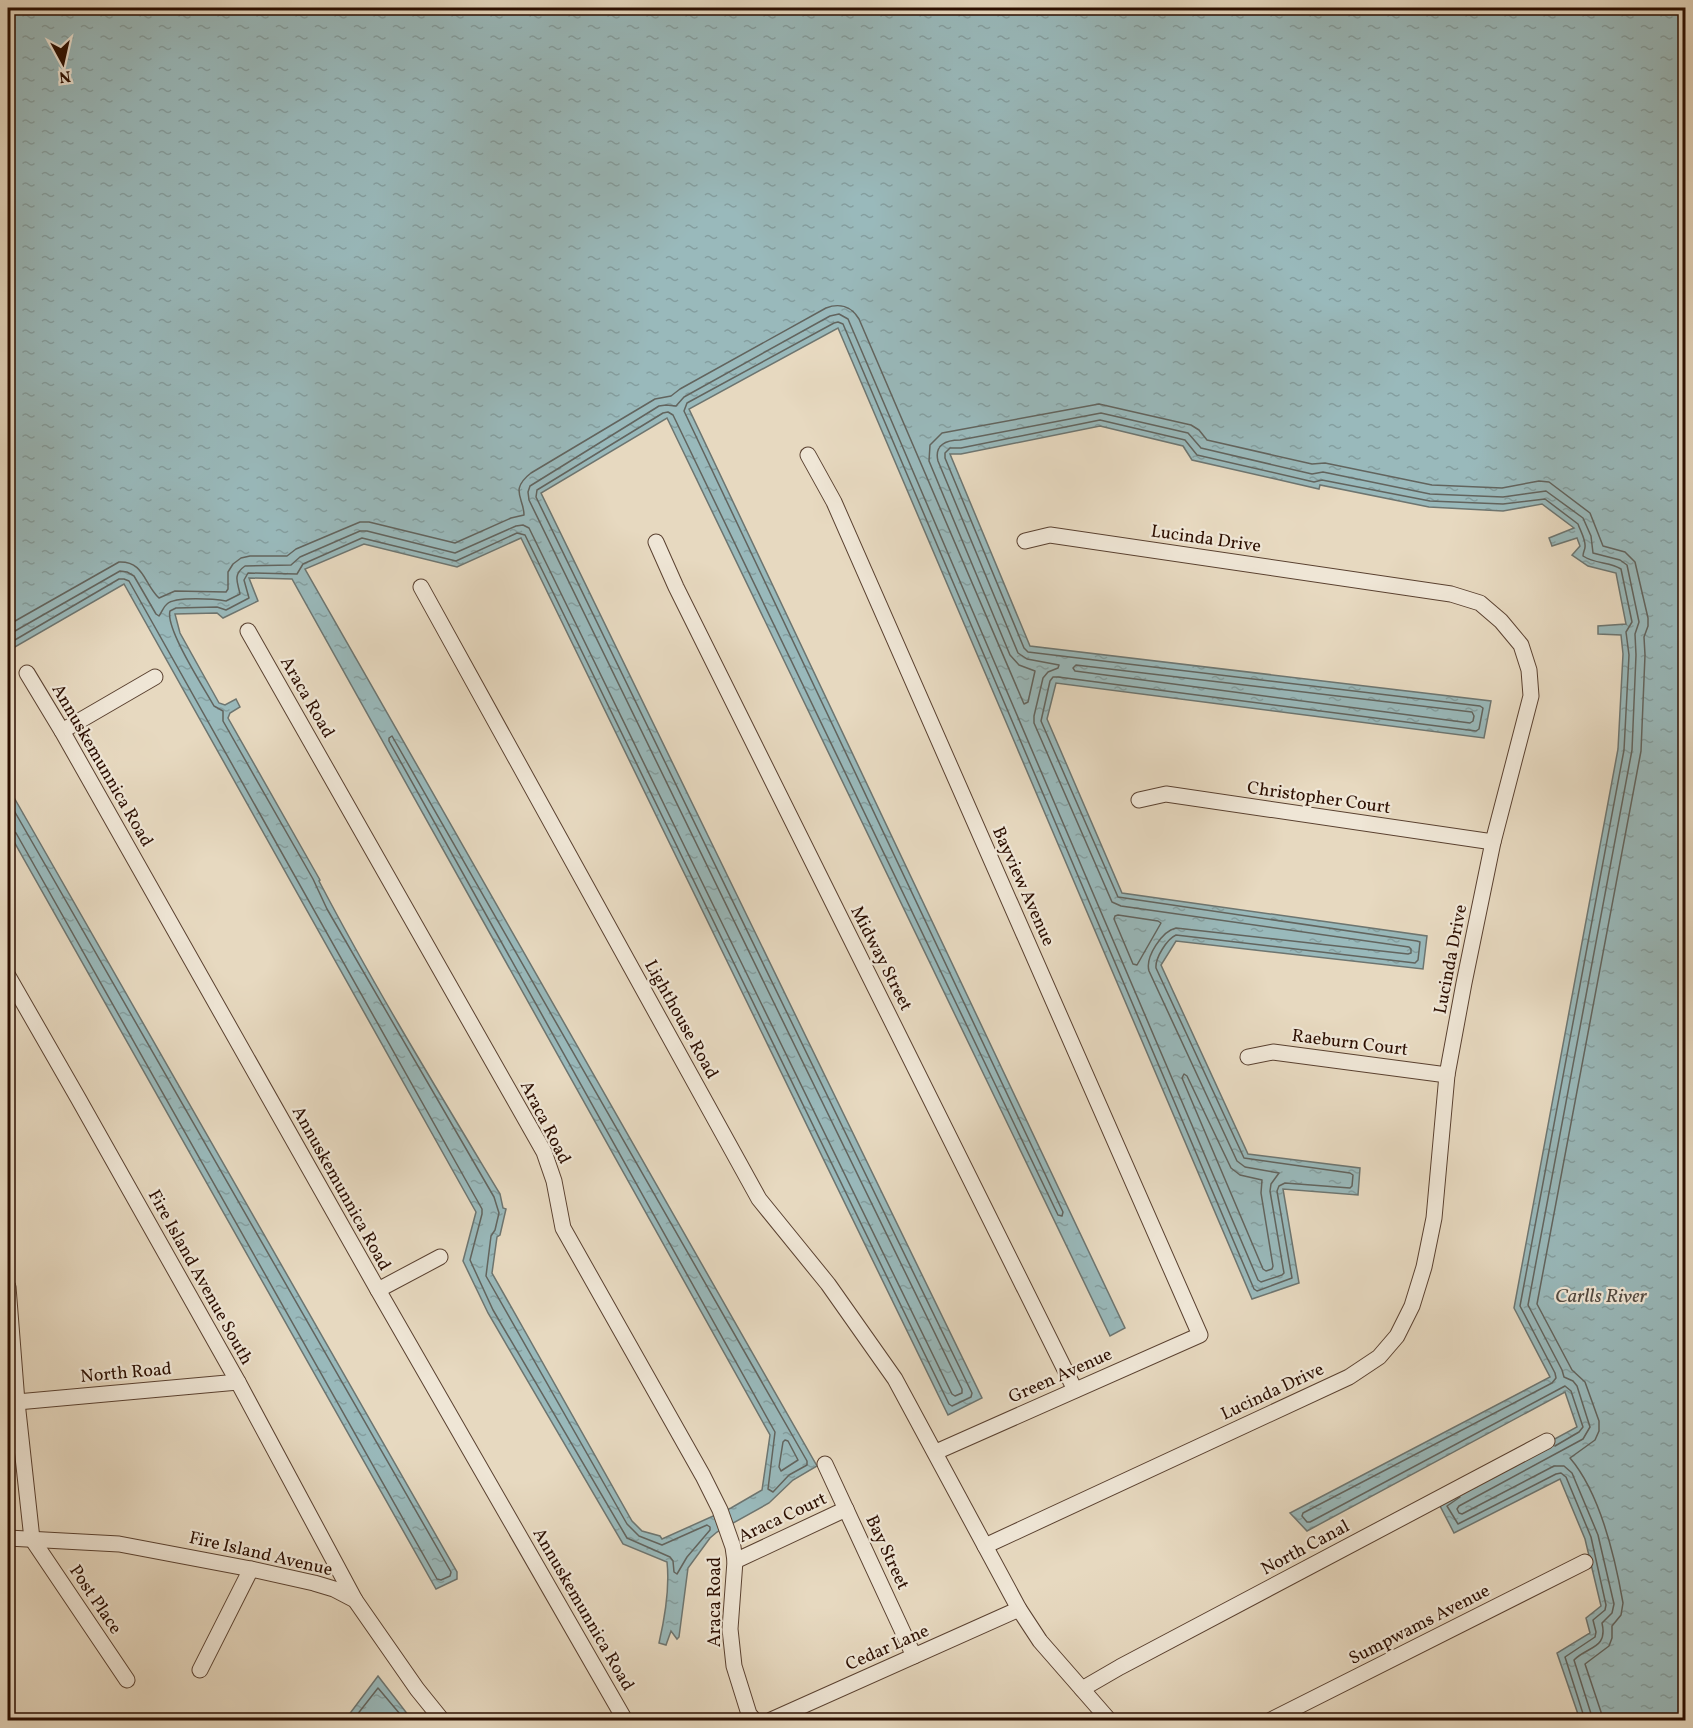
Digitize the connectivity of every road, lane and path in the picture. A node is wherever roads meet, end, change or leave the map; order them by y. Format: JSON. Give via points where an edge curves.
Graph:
{"nodes":[{"id":1,"x":808,"y":454,"type":"dead end"},
{"id":2,"x":1025,"y":541,"type":"dead end"},
{"id":3,"x":656,"y":542,"type":"dead end"},
{"id":4,"x":421,"y":586,"type":"dead end"},
{"id":5,"x":248,"y":631,"type":"dead end"},
{"id":6,"x":27,"y":673,"type":"dead end"},
{"id":7,"x":155,"y":677,"type":"dead end"},
{"id":8,"x":62,"y":730,"type":"junction"},
{"id":9,"x":1139,"y":800,"type":"dead end"},
{"id":10,"x":1493,"y":842,"type":"junction"},
{"id":11,"x":8,"y":976,"type":"edge"},
{"id":12,"x":1248,"y":1058,"type":"dead end"},
{"id":13,"x":1447,"y":1075,"type":"junction"},
{"id":14,"x":440,"y":1257,"type":"dead end"},
{"id":15,"x":8,"y":1287,"type":"edge"},
{"id":16,"x":378,"y":1290,"type":"junction"},
{"id":17,"x":1200,"y":1335,"type":"joint"},
{"id":18,"x":238,"y":1382,"type":"junction"},
{"id":19,"x":1075,"y":1390,"type":"junction"},
{"id":20,"x":17,"y":1402,"type":"junction"},
{"id":21,"x":1547,"y":1441,"type":"dead end"},
{"id":22,"x":936,"y":1452,"type":"junction"},
{"id":23,"x":825,"y":1464,"type":"dead end"},
{"id":24,"x":846,"y":1509,"type":"junction"},
{"id":25,"x":8,"y":1538,"type":"edge"},
{"id":26,"x":32,"y":1539,"type":"junction"},
{"id":27,"x":985,"y":1546,"type":"junction"},
{"id":28,"x":735,"y":1561,"type":"junction"},
{"id":29,"x":1585,"y":1562,"type":"dead end"},
{"id":30,"x":251,"y":1569,"type":"junction"},
{"id":31,"x":355,"y":1600,"type":"junction"},
{"id":32,"x":1019,"y":1609,"type":"junction"},
{"id":33,"x":914,"y":1656,"type":"junction"},
{"id":34,"x":200,"y":1670,"type":"dead end"},
{"id":35,"x":127,"y":1680,"type":"dead end"},
{"id":36,"x":1082,"y":1689,"type":"junction"},
{"id":37,"x":442,"y":1720,"type":"edge"},
{"id":38,"x":625,"y":1720,"type":"edge"},
{"id":39,"x":754,"y":1720,"type":"edge"},
{"id":40,"x":771,"y":1720,"type":"edge"},
{"id":41,"x":1109,"y":1720,"type":"edge"},
{"id":42,"x":1271,"y":1720,"type":"edge"}],
"edges":[{"from":1,"to":17,"type":"street","name":"Bayview Avenue","via":[[843,524]]},
{"from":2,"to":10,"type":"street","name":"Lucinda Drive","via":[[1050,535],[1451,594],[1480,603],[1502,621],[1521,645],[1529,670],[1531,696]]},
{"from":3,"to":19,"type":"street","name":"Midway Street"},
{"from":4,"to":22,"type":"street","name":"Lighthouse Road","via":[[759,1199],[860,1327]]},
{"from":5,"to":28,"type":"street","name":"Araca Road","via":[[544,1152],[563,1228],[704,1476],[728,1531]]},
{"from":6,"to":8,"type":"street","name":"Annuskemunnica Road"},
{"from":7,"to":8,"type":"street"},
{"from":8,"to":16,"type":"street","name":"Annuskemunnica Road"},
{"from":9,"to":10,"type":"street","name":"Christopher Court","via":[[1166,794]]},
{"from":10,"to":13,"type":"street","name":"Lucinda Drive"},
{"from":11,"to":18,"type":"street","name":"Fire Island Avenue South"},
{"from":12,"to":13,"type":"street","name":"Raeburn Court","via":[[1274,1052]]},
{"from":13,"to":27,"type":"street","name":"Lucinda Drive","via":[[1434,1218],[1425,1267],[1397,1336],[1379,1357],[1349,1377]]},
{"from":14,"to":16,"type":"street"},
{"from":15,"to":20,"type":"street"},
{"from":16,"to":38,"type":"street","name":"Annuskemunnica Road"},
{"from":17,"to":19,"type":"street","name":"Green Avenue"},
{"from":18,"to":20,"type":"street","name":"North Road"},
{"from":18,"to":31,"type":"street","name":"Fire Island Avenue South"},
{"from":19,"to":22,"type":"street","name":"Green Avenue"},
{"from":20,"to":26,"type":"street"},
{"from":21,"to":36,"type":"street","name":"North Canal"},
{"from":22,"to":27,"type":"street"},
{"from":23,"to":24,"type":"street","name":"Bay Street"},
{"from":24,"to":28,"type":"street","name":"Araca Court"},
{"from":24,"to":33,"type":"street","name":"Bay Street"},
{"from":25,"to":26,"type":"street","name":"Fire Island Avenue"},
{"from":26,"to":30,"type":"street","name":"Fire Island Avenue","via":[[119,1544]]},
{"from":26,"to":35,"type":"street","name":"Post Place"},
{"from":27,"to":32,"type":"street"},
{"from":28,"to":39,"type":"street","name":"Araca Road","via":[[730,1629],[734,1666]]},
{"from":29,"to":42,"type":"street","name":"Sumpwams Avenue"},
{"from":30,"to":31,"type":"street","name":"Fire Island Avenue","via":[[314,1583]]},
{"from":30,"to":34,"type":"street"},
{"from":31,"to":37,"type":"street","name":"Fire Island Avenue"},
{"from":32,"to":33,"type":"street","name":"Cedar Lane"},
{"from":32,"to":36,"type":"street","via":[[1040,1641]]},
{"from":33,"to":40,"type":"street","name":"Cedar Lane"},
{"from":36,"to":41,"type":"street"}]}
